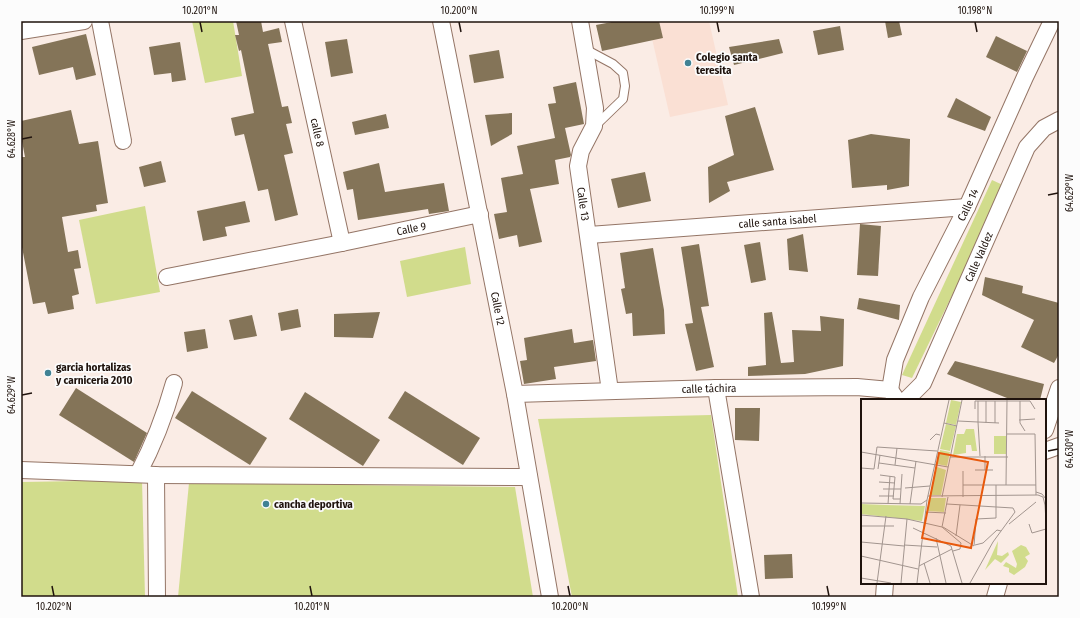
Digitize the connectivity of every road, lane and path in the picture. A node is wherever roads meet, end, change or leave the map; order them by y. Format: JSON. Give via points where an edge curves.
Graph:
{"nodes":[{"id":1,"x":84,"y":21,"type":"edge"},
{"id":2,"x":100,"y":21,"type":"edge"},
{"id":3,"x":294,"y":21,"type":"edge"},
{"id":4,"x":442,"y":21,"type":"edge"},
{"id":5,"x":580,"y":21,"type":"edge"},
{"id":6,"x":1052,"y":21,"type":"edge"},
{"id":7,"x":21,"y":31,"type":"edge"},
{"id":8,"x":585,"y":48,"type":"junction"},
{"id":9,"x":1059,"y":120,"type":"edge"},
{"id":10,"x":594,"y":126,"type":"junction"},
{"id":11,"x":123,"y":141,"type":"dead end"},
{"id":12,"x":967,"y":207,"type":"junction"},
{"id":13,"x":480,"y":214,"type":"junction"},
{"id":14,"x":589,"y":235,"type":"junction"},
{"id":15,"x":342,"y":243,"type":"junction"},
{"id":16,"x":167,"y":277,"type":"dead end"},
{"id":17,"x":174,"y":383,"type":"dead end"},
{"id":18,"x":716,"y":388,"type":"junction"},
{"id":19,"x":1059,"y":388,"type":"edge"},
{"id":20,"x":610,"y":390,"type":"junction"},
{"id":21,"x":515,"y":394,"type":"junction"},
{"id":22,"x":893,"y":395,"type":"edge"},
{"id":23,"x":907,"y":399,"type":"edge"},
{"id":24,"x":1046,"y":427,"type":"edge"},
{"id":25,"x":1059,"y":446,"type":"edge"},
{"id":26,"x":1046,"y":451,"type":"edge"},
{"id":27,"x":21,"y":470,"type":"edge"},
{"id":28,"x":138,"y":474,"type":"junction"},
{"id":29,"x":156,"y":475,"type":"junction"},
{"id":30,"x":530,"y":477,"type":"junction"},
{"id":31,"x":885,"y":584,"type":"edge"},
{"id":32,"x":999,"y":584,"type":"edge"},
{"id":33,"x":157,"y":597,"type":"edge"},
{"id":34,"x":550,"y":597,"type":"edge"},
{"id":35,"x":751,"y":597,"type":"edge"},
{"id":36,"x":884,"y":597,"type":"edge"},
{"id":37,"x":995,"y":597,"type":"edge"}],
"edges":[{"from":1,"to":7,"type":"street"},
{"from":2,"to":11,"type":"street"},
{"from":3,"to":15,"type":"street","name":"calle 8"},
{"from":4,"to":13,"type":"street","name":"Calle 12"},
{"from":5,"to":8,"type":"street","name":"Calle 13"},
{"from":6,"to":12,"type":"street","name":"Calle 14"},
{"from":8,"to":10,"type":"street","name":"Calle 13","via":[[595,108]]},
{"from":8,"to":10,"type":"lane","via":[[613,64],[623,73],[625,86],[623,99]]},
{"from":9,"to":23,"type":"street","name":"Calle Valdez","via":[[1044,128],[1027,147],[923,383]]},
{"from":10,"to":14,"type":"street","name":"Calle 13","via":[[581,151],[578,166]]},
{"from":12,"to":14,"type":"street","name":"calle santa isabel"},
{"from":12,"to":22,"type":"street","name":"Calle 14","via":[[921,297],[895,360]]},
{"from":13,"to":15,"type":"street","name":"Calle 9"},
{"from":13,"to":21,"type":"street","name":"Calle 12"},
{"from":14,"to":20,"type":"street","name":"Calle 13"},
{"from":15,"to":16,"type":"street","name":"Calle 9"},
{"from":17,"to":28,"type":"street","via":[[154,444]]},
{"from":18,"to":20,"type":"street","name":"calle táchira"},
{"from":18,"to":22,"type":"street","name":"calle táchira","via":[[857,387]]},
{"from":18,"to":35,"type":"street"},
{"from":19,"to":24,"type":"street"},
{"from":20,"to":21,"type":"street","name":"calle táchira"},
{"from":21,"to":30,"type":"street","name":"Calle 12"},
{"from":25,"to":26,"type":"street"},
{"from":27,"to":28,"type":"street"},
{"from":28,"to":29,"type":"street"},
{"from":29,"to":30,"type":"street"},
{"from":29,"to":33,"type":"street"},
{"from":30,"to":34,"type":"street","name":"Calle 12"},
{"from":31,"to":36,"type":"street"},
{"from":32,"to":37,"type":"street"}]}
